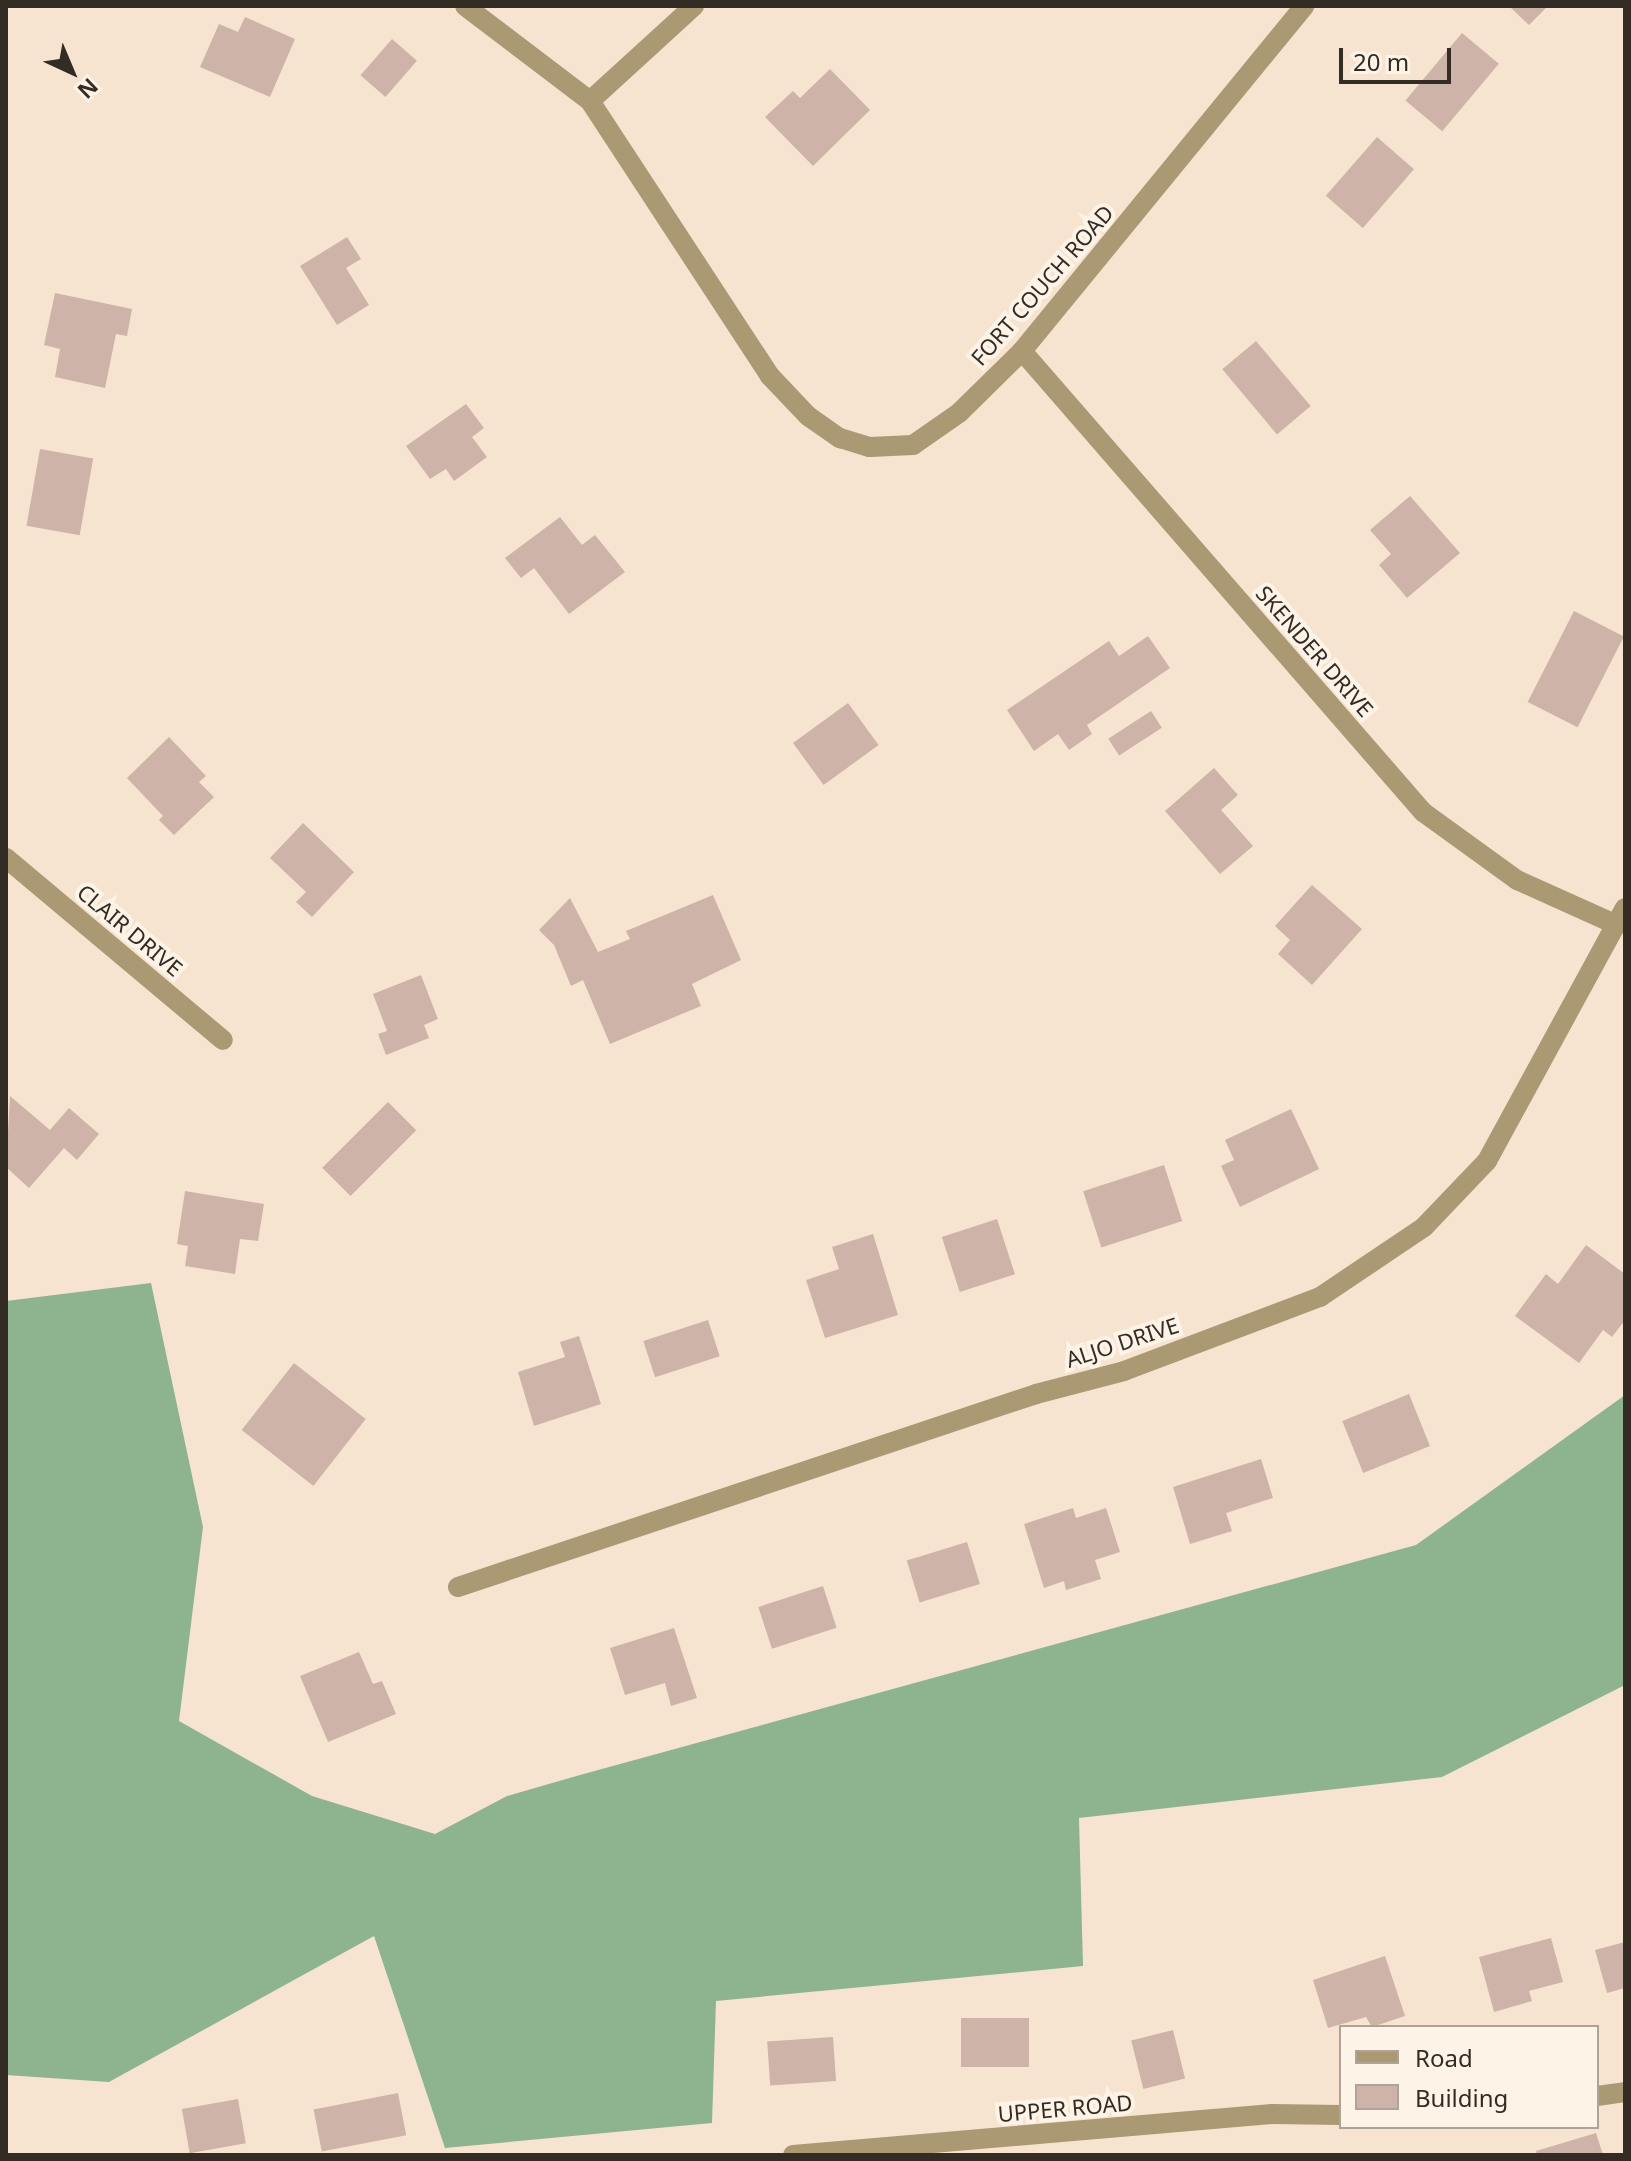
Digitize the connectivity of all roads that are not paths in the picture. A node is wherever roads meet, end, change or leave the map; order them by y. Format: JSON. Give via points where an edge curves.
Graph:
{"nodes":[{"id":1,"x":465,"y":6,"type":"edge"},
{"id":2,"x":694,"y":6,"type":"edge"},
{"id":3,"x":1304,"y":6,"type":"edge"},
{"id":4,"x":590,"y":101,"type":"junction"},
{"id":5,"x":1022,"y":351,"type":"junction"},
{"id":6,"x":6,"y":858,"type":"edge"},
{"id":7,"x":1621,"y":917,"type":"edge"},
{"id":8,"x":223,"y":1040,"type":"dead end"},
{"id":9,"x":458,"y":1587,"type":"dead end"},
{"id":10,"x":1625,"y":2092,"type":"edge"},
{"id":11,"x":1599,"y":2096,"type":"edge"},
{"id":12,"x":1339,"y":2115,"type":"edge"},
{"id":13,"x":793,"y":2155,"type":"edge"}],
"edges":[{"from":1,"to":4,"type":"street","name":"FORT COUCH ROAD"},
{"from":2,"to":4,"type":"street"},
{"from":3,"to":5,"type":"street","name":"FORT COUCH ROAD"},
{"from":4,"to":5,"type":"street","name":"FORT COUCH ROAD","via":[[770,376],[808,416],[840,438],[870,447],[913,445],[959,413]]},
{"from":5,"to":7,"type":"street","name":"SKENDER DRIVE","via":[[1423,812],[1517,880]]},
{"from":6,"to":8,"type":"street","name":"CLAIR DRIVE"},
{"from":7,"to":9,"type":"street","name":"ALJO DRIVE","via":[[1487,1161],[1424,1227],[1320,1297],[1124,1371],[1036,1394]]},
{"from":10,"to":11,"type":"street"},
{"from":12,"to":13,"type":"street","name":"UPPER ROAD","via":[[1272,2114]]}]}
